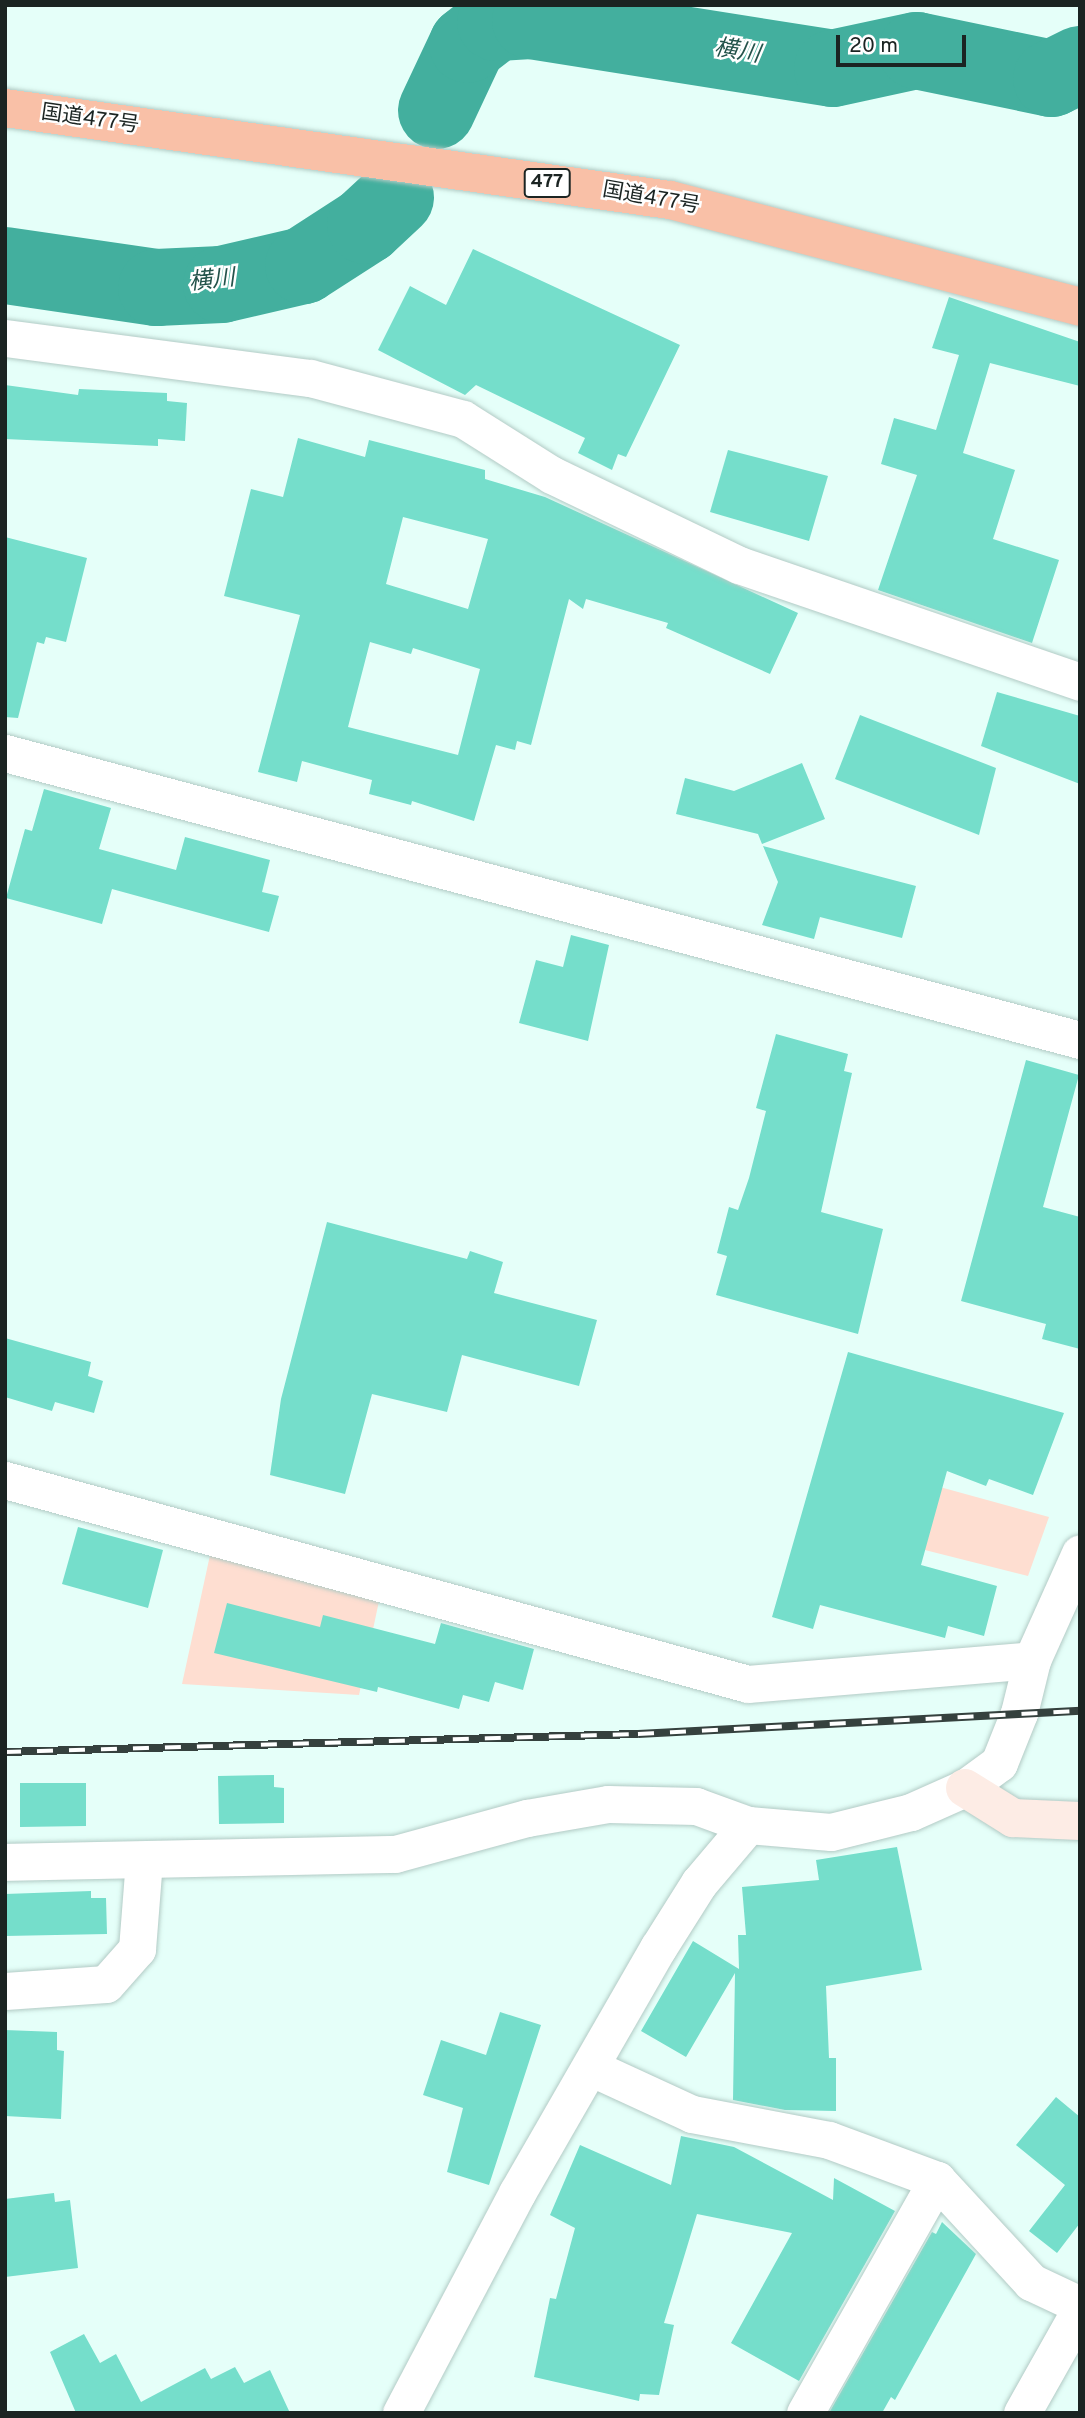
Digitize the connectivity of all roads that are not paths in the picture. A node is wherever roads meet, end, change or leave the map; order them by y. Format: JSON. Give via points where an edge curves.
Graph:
{"nodes":[{"id":1,"x":5,"y":108,"type":"edge"},
{"id":2,"x":1080,"y":307,"type":"edge"},
{"id":3,"x":5,"y":338,"type":"edge"},
{"id":4,"x":1080,"y":682,"type":"edge"},
{"id":5,"x":5,"y":753,"type":"edge"},
{"id":6,"x":1080,"y":1040,"type":"edge"},
{"id":7,"x":5,"y":1480,"type":"edge"},
{"id":8,"x":1080,"y":1553,"type":"edge"},
{"id":9,"x":1032,"y":1660,"type":"junction"},
{"id":10,"x":965,"y":1788,"type":"junction"},
{"id":11,"x":1080,"y":1821,"type":"edge"},
{"id":12,"x":748,"y":1825,"type":"junction"},
{"id":13,"x":144,"y":1860,"type":"junction"},
{"id":14,"x":5,"y":1862,"type":"edge"},
{"id":15,"x":5,"y":1991,"type":"edge"},
{"id":16,"x":592,"y":2068,"type":"junction"},
{"id":17,"x":937,"y":2180,"type":"junction"},
{"id":18,"x":1080,"y":2307,"type":"edge"},
{"id":19,"x":401,"y":2413,"type":"edge"},
{"id":20,"x":805,"y":2413,"type":"edge"},
{"id":21,"x":1022,"y":2413,"type":"edge"}],
"edges":[{"from":1,"to":2,"type":"highway","name":"国道477号","number":"477","via":[[670,200]]},
{"from":3,"to":4,"type":"street","via":[[310,378],[463,419],[552,475],[740,565]]},
{"from":5,"to":6,"type":"street"},
{"from":7,"to":9,"type":"street","via":[[748,1684]]},
{"from":8,"to":9,"type":"street"},
{"from":9,"to":10,"type":"street","via":[[1019,1713],[999,1763]]},
{"from":10,"to":11,"type":"street","via":[[1013,1818]]},
{"from":10,"to":12,"type":"street","via":[[911,1812],[831,1832]]},
{"from":12,"to":13,"type":"street","via":[[696,1806],[608,1804],[527,1818],[395,1854]]},
{"from":12,"to":16,"type":"street","via":[[686,1905]]},
{"from":13,"to":14,"type":"street"},
{"from":13,"to":15,"type":"street","via":[[137,1949],[106,1984]]},
{"from":16,"to":17,"type":"street","via":[[692,2114],[829,2140]]},
{"from":16,"to":19,"type":"street","via":[[517,2193]]},
{"from":17,"to":18,"type":"street","via":[[1031,2282]]},
{"from":17,"to":20,"type":"street"},
{"from":18,"to":21,"type":"street"}]}
